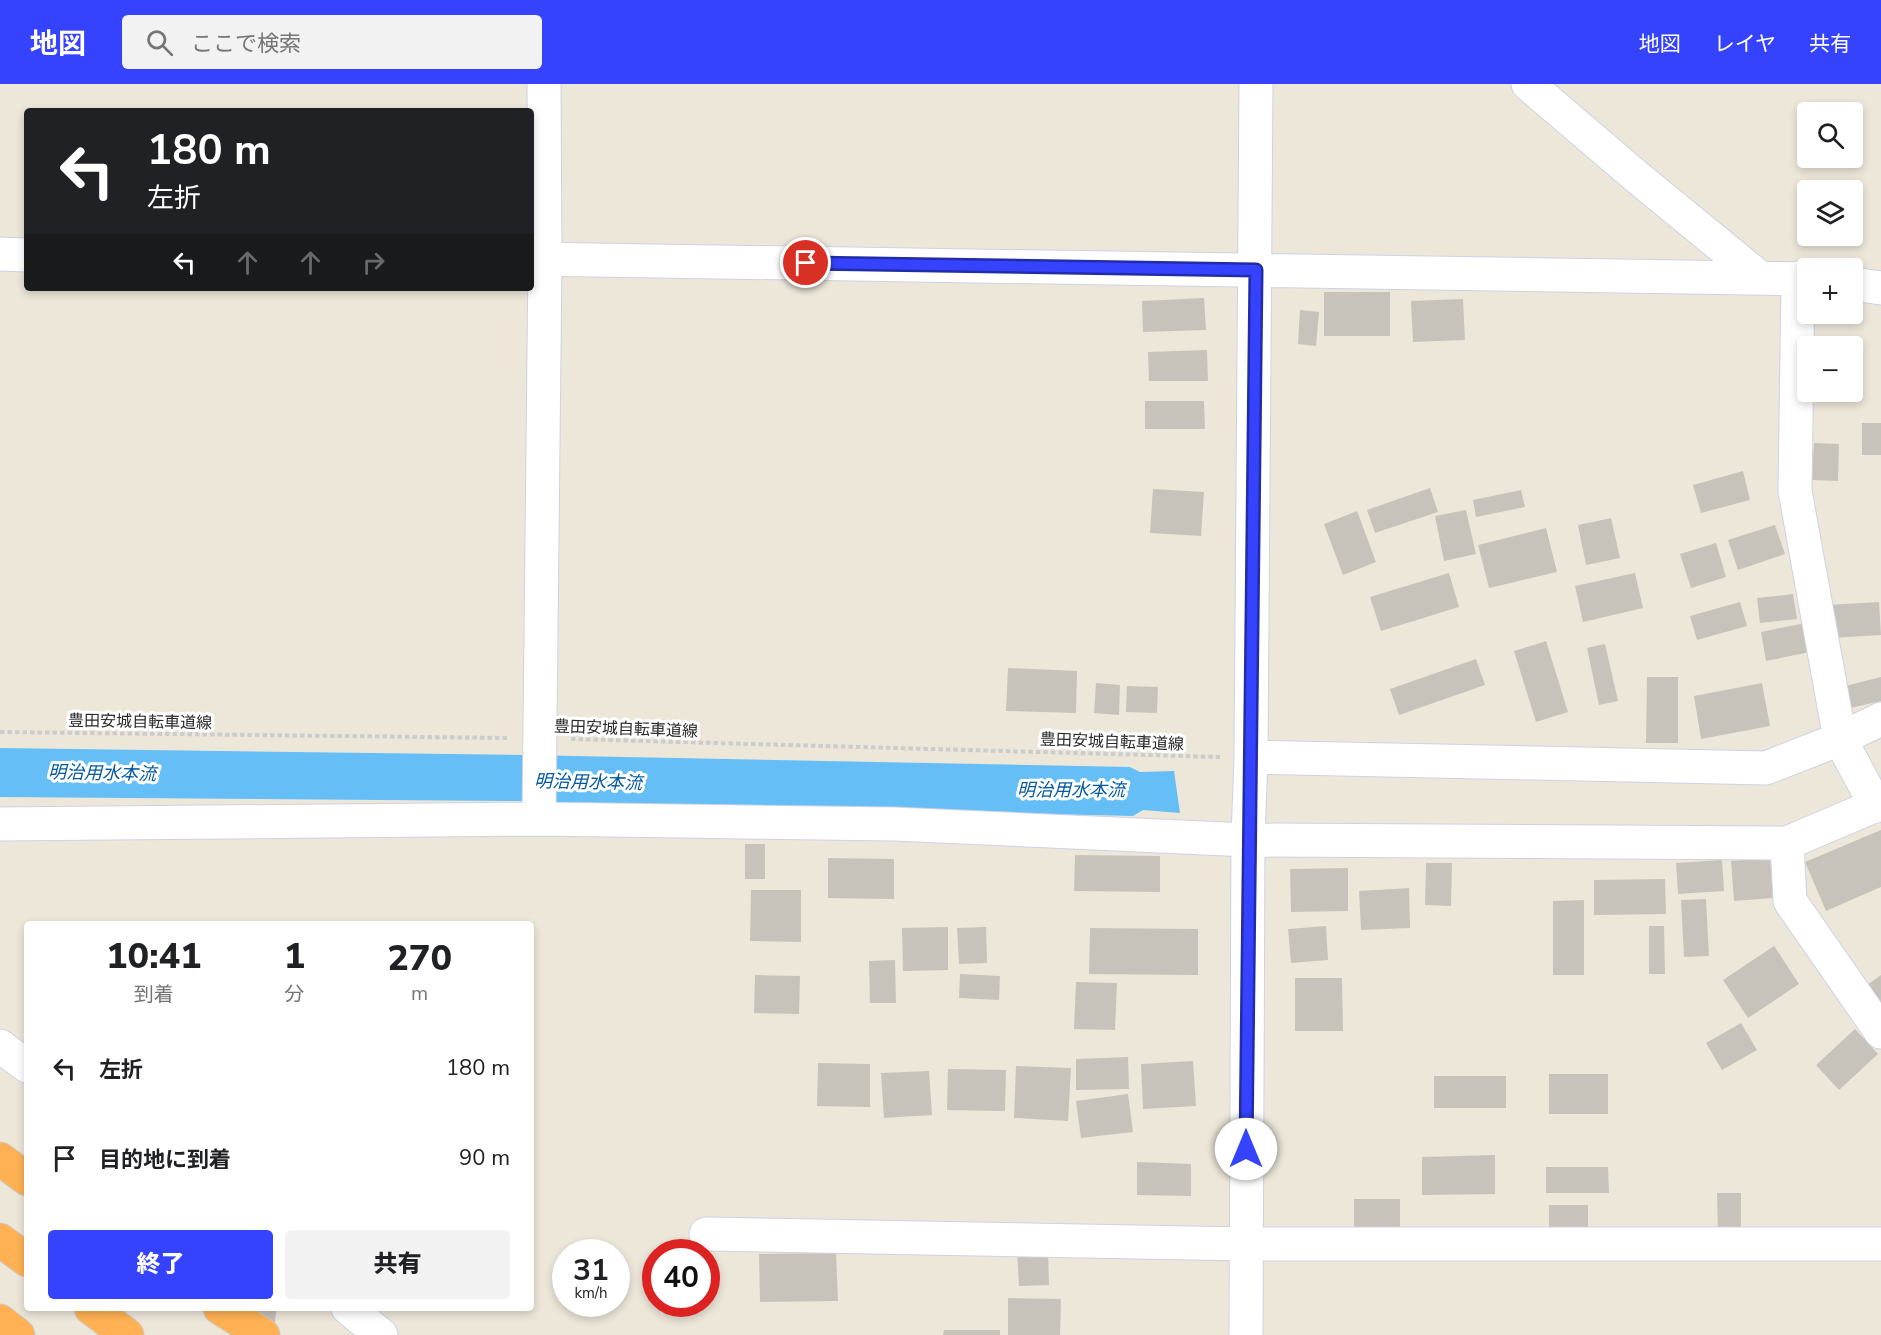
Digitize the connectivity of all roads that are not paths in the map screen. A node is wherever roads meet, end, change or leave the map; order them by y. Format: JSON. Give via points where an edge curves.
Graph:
{"nodes":[{"id":1,"x":544,"y":84,"type":"edge"},
{"id":2,"x":1256,"y":84,"type":"edge"},
{"id":3,"x":1528,"y":84,"type":"edge"},
{"id":4,"x":0,"y":255,"type":"edge"},
{"id":5,"x":24,"y":255,"type":"edge"},
{"id":6,"x":538,"y":259,"type":"edge"},
{"id":7,"x":1256,"y":270,"type":"junction"},
{"id":8,"x":1759,"y":277,"type":"junction"},
{"id":9,"x":1797,"y":278,"type":"edge"},
{"id":10,"x":1863,"y":286,"type":"edge"},
{"id":11,"x":1881,"y":288,"type":"edge"},
{"id":12,"x":1801,"y":324,"type":"edge"},
{"id":13,"x":1881,"y":719,"type":"edge"},
{"id":14,"x":1840,"y":739,"type":"junction"},
{"id":15,"x":1251,"y":763,"type":"junction"},
{"id":16,"x":1878,"y":805,"type":"edge"},
{"id":17,"x":539,"y":819,"type":"junction"},
{"id":18,"x":0,"y":824,"type":"edge"},
{"id":19,"x":1248,"y":834,"type":"junction"},
{"id":20,"x":1787,"y":843,"type":"junction"},
{"id":21,"x":1881,"y":1032,"type":"edge"},
{"id":22,"x":0,"y":1046,"type":"edge"},
{"id":23,"x":24,"y":1064,"type":"edge"},
{"id":24,"x":0,"y":1159,"type":"edge"},
{"id":25,"x":24,"y":1177,"type":"edge"},
{"id":26,"x":706,"y":1234,"type":"dead end"},
{"id":27,"x":0,"y":1240,"type":"edge"},
{"id":28,"x":1245,"y":1244,"type":"junction"},
{"id":29,"x":1881,"y":1244,"type":"edge"},
{"id":30,"x":24,"y":1258,"type":"edge"},
{"id":31,"x":95,"y":1311,"type":"edge"},
{"id":32,"x":201,"y":1311,"type":"edge"},
{"id":33,"x":225,"y":1311,"type":"edge"},
{"id":34,"x":352,"y":1311,"type":"edge"},
{"id":35,"x":0,"y":1321,"type":"edge"},
{"id":36,"x":18,"y":1335,"type":"edge"},
{"id":37,"x":128,"y":1335,"type":"edge"},
{"id":38,"x":233,"y":1335,"type":"edge"},
{"id":39,"x":263,"y":1335,"type":"edge"},
{"id":40,"x":381,"y":1335,"type":"edge"},
{"id":41,"x":1246,"y":1335,"type":"edge"}],
"edges":[{"from":1,"to":6,"type":"street"},
{"from":2,"to":7,"type":"street"},
{"from":3,"to":8,"type":"street"},
{"from":4,"to":5,"type":"street"},
{"from":6,"to":7,"type":"street"},
{"from":6,"to":17,"type":"street"},
{"from":7,"to":8,"type":"street"},
{"from":7,"to":15,"type":"street"},
{"from":8,"to":9,"type":"street"},
{"from":10,"to":11,"type":"street"},
{"from":12,"to":14,"type":"street","via":[[1795,491]]},
{"from":13,"to":14,"type":"street"},
{"from":14,"to":15,"type":"street","via":[[1766,768]]},
{"from":14,"to":16,"type":"street"},
{"from":15,"to":19,"type":"street"},
{"from":16,"to":20,"type":"street"},
{"from":17,"to":18,"type":"street"},
{"from":17,"to":19,"type":"street"},
{"from":19,"to":20,"type":"street"},
{"from":19,"to":28,"type":"street"},
{"from":20,"to":21,"type":"street","via":[[1790,901]]},
{"from":22,"to":23,"type":"street"},
{"from":24,"to":25,"type":"highway"},
{"from":26,"to":28,"type":"street"},
{"from":27,"to":30,"type":"highway"},
{"from":28,"to":29,"type":"street"},
{"from":28,"to":41,"type":"street"},
{"from":31,"to":37,"type":"highway"},
{"from":32,"to":38,"type":"highway"},
{"from":33,"to":39,"type":"highway"},
{"from":34,"to":40,"type":"street"},
{"from":35,"to":36,"type":"highway"}]}
